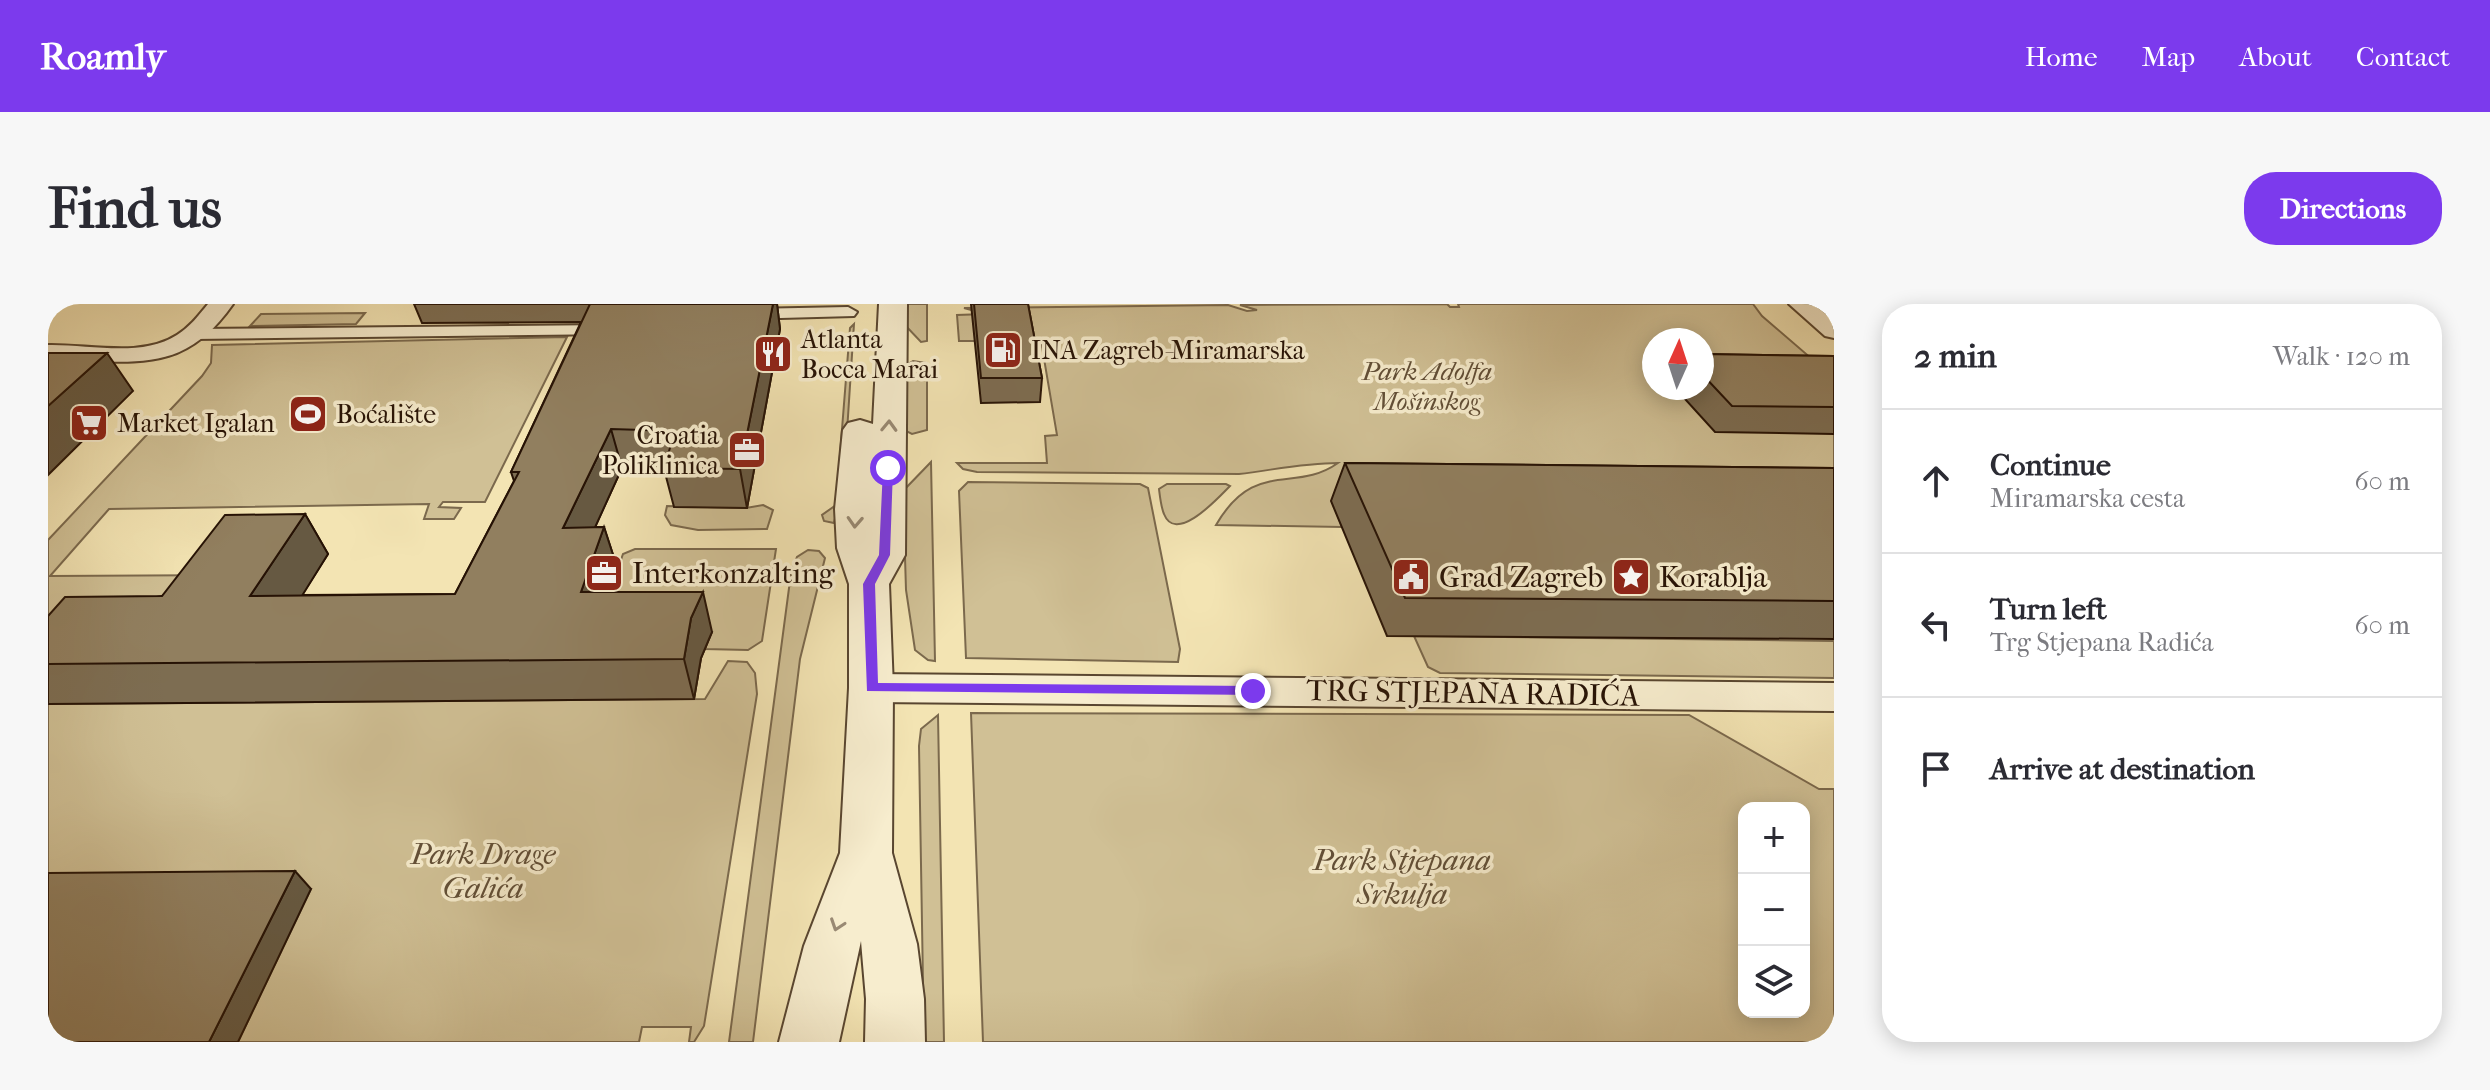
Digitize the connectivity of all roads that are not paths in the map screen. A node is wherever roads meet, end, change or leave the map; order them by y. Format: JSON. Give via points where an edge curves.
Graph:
{"nodes":[{"id":1,"x":221,"y":304,"type":"edge"},
{"id":2,"x":893,"y":304,"type":"edge"},
{"id":3,"x":1801,"y":304,"type":"edge"},
{"id":4,"x":858,"y":308,"type":"edge"},
{"id":5,"x":730,"y":315,"type":"edge"},
{"id":6,"x":634,"y":327,"type":"edge"},
{"id":7,"x":1834,"y":331,"type":"edge"},
{"id":8,"x":194,"y":334,"type":"junction"},
{"id":9,"x":48,"y":353,"type":"edge"},
{"id":10,"x":869,"y":584,"type":"junction"},
{"id":11,"x":871,"y":688,"type":"junction"},
{"id":12,"x":1834,"y":697,"type":"edge"},
{"id":13,"x":866,"y":853,"type":"junction"},
{"id":14,"x":809,"y":1042,"type":"edge"},
{"id":15,"x":895,"y":1042,"type":"edge"}],
"edges":[{"from":1,"to":8,"type":"street"},
{"from":10,"to":2,"type":"street","one_way":true,"via":[[885,555]]},
{"from":3,"to":7,"type":"street"},
{"from":4,"to":5,"type":"street"},
{"from":4,"to":10,"type":"street","one_way":true,"via":[[854,540]]},
{"from":6,"to":8,"type":"street"},
{"from":8,"to":9,"type":"street","via":[[181,344],[140,353]]},
{"from":10,"to":11,"type":"street"},
{"from":11,"to":12,"type":"street","name":"TRG STJEPANA RADIĆA"},
{"from":11,"to":13,"type":"street"},
{"from":13,"to":14,"type":"street","one_way":true,"via":[[827,956]]},
{"from":13,"to":15,"type":"street","via":[[889,944]]}]}
